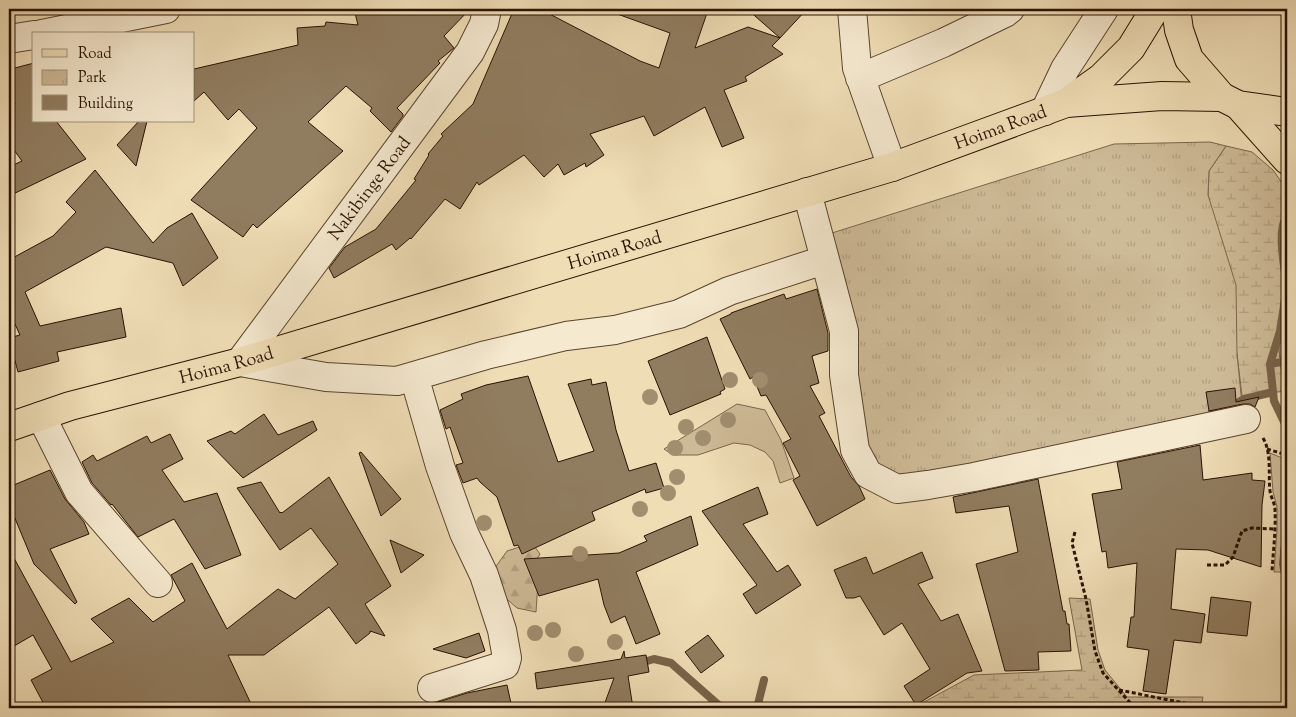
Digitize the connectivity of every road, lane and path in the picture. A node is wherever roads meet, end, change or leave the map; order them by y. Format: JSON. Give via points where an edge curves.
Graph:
{"nodes":[{"id":1,"x":166,"y":9,"type":"edge"},
{"id":2,"x":487,"y":9,"type":"edge"},
{"id":3,"x":852,"y":9,"type":"edge"},
{"id":4,"x":1010,"y":9,"type":"edge"},
{"id":5,"x":1104,"y":9,"type":"edge"},
{"id":6,"x":1155,"y":9,"type":"edge"},
{"id":7,"x":1176,"y":9,"type":"edge"},
{"id":8,"x":139,"y":11,"type":"edge"},
{"id":9,"x":50,"y":32,"type":"edge"},
{"id":10,"x":32,"y":35,"type":"edge"},
{"id":11,"x":9,"y":39,"type":"edge"},
{"id":12,"x":860,"y":78,"type":"junction"},
{"id":13,"x":1230,"y":101,"type":"junction"},
{"id":14,"x":1056,"y":107,"type":"junction"},
{"id":15,"x":1287,"y":112,"type":"edge"},
{"id":16,"x":1287,"y":160,"type":"edge"},
{"id":17,"x":892,"y":167,"type":"junction"},
{"id":18,"x":807,"y":192,"type":"junction"},
{"id":19,"x":824,"y":260,"type":"junction"},
{"id":20,"x":240,"y":362,"type":"junction"},
{"id":21,"x":414,"y":376,"type":"junction"},
{"id":22,"x":41,"y":416,"type":"junction"},
{"id":23,"x":1246,"y":419,"type":"joint"},
{"id":24,"x":9,"y":427,"type":"edge"},
{"id":25,"x":1267,"y":449,"type":"junction"},
{"id":26,"x":1287,"y":455,"type":"edge"},
{"id":27,"x":1275,"y":529,"type":"junction"},
{"id":28,"x":1075,"y":532,"type":"dead end"},
{"id":29,"x":1207,"y":565,"type":"dead end"},
{"id":30,"x":1272,"y":572,"type":"dead end"},
{"id":31,"x":158,"y":583,"type":"dead end"},
{"id":32,"x":432,"y":688,"type":"dead end"},
{"id":33,"x":1118,"y":690,"type":"junction"},
{"id":34,"x":1135,"y":708,"type":"edge"},
{"id":35,"x":1209,"y":708,"type":"edge"}],
"edges":[{"from":1,"to":8,"type":"street"},
{"from":2,"to":20,"type":"street","name":"Nakibinge Road","via":[[484,24],[470,52]]},
{"from":3,"to":12,"type":"street"},
{"from":4,"to":12,"type":"street"},
{"from":5,"to":14,"type":"street","via":[[1065,69]]},
{"from":6,"to":14,"type":"main road","via":[[1131,48],[1101,78]]},
{"from":7,"to":13,"type":"main road","via":[[1189,59]]},
{"from":8,"to":9,"type":"street"},
{"from":10,"to":11,"type":"street"},
{"from":12,"to":17,"type":"street"},
{"from":13,"to":14,"type":"main road","name":"Hoima Road","via":[[1162,96]]},
{"from":13,"to":15,"type":"main road","name":"Hoima Road"},
{"from":13,"to":16,"type":"main road"},
{"from":14,"to":17,"type":"main road","name":"Hoima Road"},
{"from":17,"to":18,"type":"main road","name":"Hoima Road"},
{"from":18,"to":19,"type":"street"},
{"from":18,"to":20,"type":"main road","name":"Hoima Road"},
{"from":19,"to":21,"type":"street","via":[[729,291],[679,314],[615,330],[566,336]]},
{"from":19,"to":23,"type":"street","via":[[844,331],[844,375],[855,450],[868,474],[898,489],[974,477]]},
{"from":20,"to":21,"type":"street","via":[[326,377],[397,381]]},
{"from":20,"to":22,"type":"main road","name":"Hoima Road"},
{"from":21,"to":32,"type":"street","via":[[440,466],[487,584],[507,658],[505,665]]},
{"from":22,"to":24,"type":"main road","name":"Hoima Road"},
{"from":22,"to":31,"type":"street","via":[[79,492]]},
{"from":23,"to":25,"type":"path","via":[[1254,422]]},
{"from":25,"to":26,"type":"path"},
{"from":25,"to":27,"type":"path"},
{"from":27,"to":29,"type":"path","via":[[1242,531],[1233,556],[1225,564]]},
{"from":27,"to":30,"type":"path"},
{"from":28,"to":33,"type":"path","via":[[1072,543],[1095,651],[1102,673]]},
{"from":33,"to":34,"type":"path"},
{"from":33,"to":35,"type":"path"}]}
